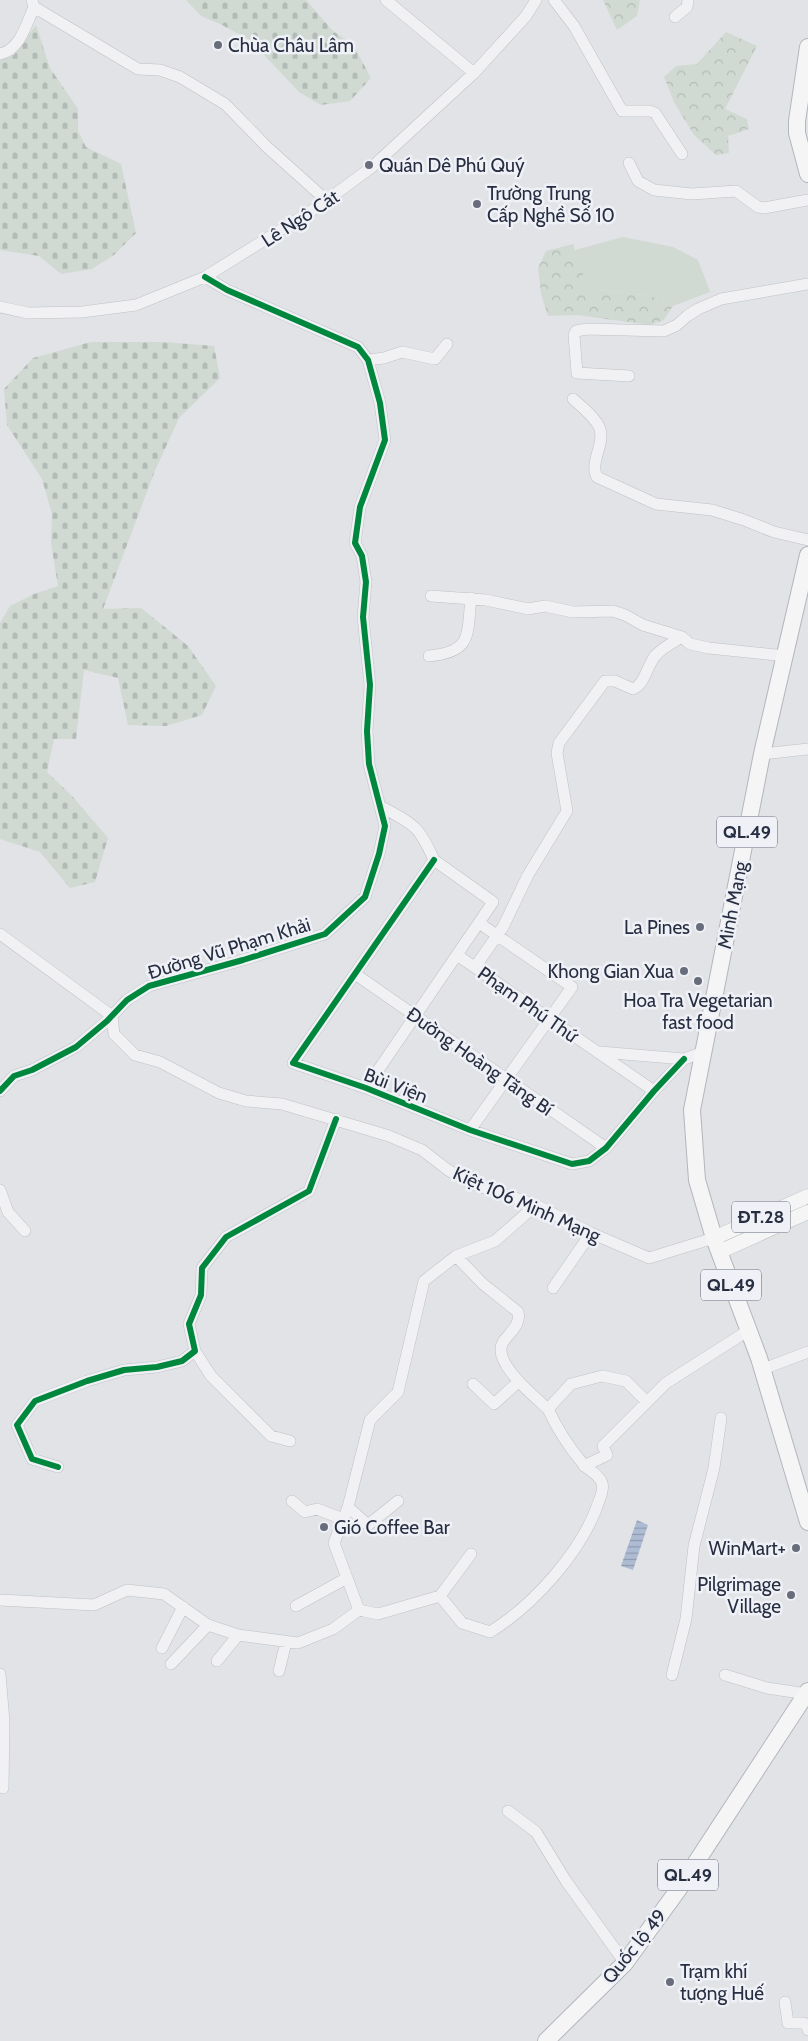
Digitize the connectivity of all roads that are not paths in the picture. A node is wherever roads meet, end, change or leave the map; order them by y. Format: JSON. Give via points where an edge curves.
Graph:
{"nodes":[{"id":1,"x":386,"y":0,"type":"edge"},
{"id":2,"x":536,"y":0,"type":"edge"},
{"id":3,"x":554,"y":0,"type":"edge"},
{"id":4,"x":688,"y":0,"type":"edge"},
{"id":5,"x":33,"y":3,"type":"edge"},
{"id":6,"x":675,"y":17,"type":"dead end"},
{"id":7,"x":808,"y":47,"type":"edge"},
{"id":8,"x":0,"y":54,"type":"edge"},
{"id":9,"x":474,"y":73,"type":"junction"},
{"id":10,"x":682,"y":154,"type":"dead end"},
{"id":11,"x":629,"y":163,"type":"dead end"},
{"id":12,"x":808,"y":174,"type":"edge"},
{"id":13,"x":808,"y":200,"type":"edge"},
{"id":14,"x":327,"y":201,"type":"junction"},
{"id":15,"x":205,"y":277,"type":"junction"},
{"id":16,"x":808,"y":284,"type":"edge"},
{"id":17,"x":0,"y":307,"type":"edge"},
{"id":18,"x":447,"y":344,"type":"dead end"},
{"id":19,"x":368,"y":360,"type":"junction"},
{"id":20,"x":629,"y":376,"type":"dead end"},
{"id":21,"x":573,"y":399,"type":"dead end"},
{"id":22,"x":808,"y":540,"type":"edge"},
{"id":23,"x":808,"y":555,"type":"edge"},
{"id":24,"x":431,"y":596,"type":"dead end"},
{"id":25,"x":471,"y":598,"type":"junction"},
{"id":26,"x":682,"y":637,"type":"junction"},
{"id":27,"x":429,"y":656,"type":"dead end"},
{"id":28,"x":786,"y":656,"type":"junction"},
{"id":29,"x":808,"y":749,"type":"edge"},
{"id":30,"x":762,"y":754,"type":"junction"},
{"id":31,"x":380,"y":806,"type":"junction"},
{"id":32,"x":434,"y":860,"type":"junction"},
{"id":33,"x":479,"y":923,"type":"junction"},
{"id":34,"x":0,"y":934,"type":"edge"},
{"id":35,"x":497,"y":935,"type":"junction"},
{"id":36,"x":457,"y":955,"type":"junction"},
{"id":37,"x":475,"y":967,"type":"junction"},
{"id":38,"x":355,"y":974,"type":"junction"},
{"id":39,"x":112,"y":1016,"type":"junction"},
{"id":40,"x":415,"y":1016,"type":"junction"},
{"id":41,"x":549,"y":1018,"type":"junction"},
{"id":42,"x":599,"y":1052,"type":"junction"},
{"id":43,"x":704,"y":1052,"type":"junction"},
{"id":44,"x":684,"y":1059,"type":"junction"},
{"id":45,"x":506,"y":1079,"type":"junction"},
{"id":46,"x":366,"y":1088,"type":"junction"},
{"id":47,"x":0,"y":1090,"type":"edge"},
{"id":48,"x":654,"y":1091,"type":"junction"},
{"id":49,"x":336,"y":1119,"type":"junction"},
{"id":50,"x":470,"y":1130,"type":"junction"},
{"id":51,"x":606,"y":1148,"type":"junction"},
{"id":52,"x":0,"y":1190,"type":"edge"},
{"id":53,"x":808,"y":1196,"type":"edge"},
{"id":54,"x":536,"y":1205,"type":"junction"},
{"id":55,"x":808,"y":1212,"type":"edge"},
{"id":56,"x":25,"y":1231,"type":"dead end"},
{"id":57,"x":591,"y":1233,"type":"junction"},
{"id":58,"x":716,"y":1245,"type":"junction"},
{"id":59,"x":456,"y":1256,"type":"junction"},
{"id":60,"x":553,"y":1288,"type":"dead end"},
{"id":61,"x":749,"y":1330,"type":"junction"},
{"id":62,"x":195,"y":1351,"type":"junction"},
{"id":63,"x":808,"y":1352,"type":"edge"},
{"id":64,"x":763,"y":1368,"type":"junction"},
{"id":65,"x":518,"y":1382,"type":"junction"},
{"id":66,"x":472,"y":1384,"type":"dead end"},
{"id":67,"x":647,"y":1402,"type":"junction"},
{"id":68,"x":548,"y":1409,"type":"junction"},
{"id":69,"x":721,"y":1418,"type":"dead end"},
{"id":70,"x":290,"y":1441,"type":"dead end"},
{"id":71,"x":584,"y":1466,"type":"junction"},
{"id":72,"x":58,"y":1467,"type":"dead end"},
{"id":73,"x":292,"y":1501,"type":"dead end"},
{"id":74,"x":398,"y":1501,"type":"dead end"},
{"id":75,"x":348,"y":1507,"type":"junction"},
{"id":76,"x":343,"y":1519,"type":"junction"},
{"id":77,"x":808,"y":1522,"type":"edge"},
{"id":78,"x":471,"y":1554,"type":"dead end"},
{"id":79,"x":347,"y":1578,"type":"junction"},
{"id":80,"x":440,"y":1596,"type":"junction"},
{"id":81,"x":0,"y":1600,"type":"edge"},
{"id":82,"x":296,"y":1606,"type":"dead end"},
{"id":83,"x":182,"y":1607,"type":"junction"},
{"id":84,"x":359,"y":1610,"type":"junction"},
{"id":85,"x":208,"y":1625,"type":"junction"},
{"id":86,"x":238,"y":1635,"type":"junction"},
{"id":87,"x":286,"y":1642,"type":"junction"},
{"id":88,"x":162,"y":1648,"type":"dead end"},
{"id":89,"x":217,"y":1661,"type":"dead end"},
{"id":90,"x":171,"y":1664,"type":"dead end"},
{"id":91,"x":279,"y":1671,"type":"dead end"},
{"id":92,"x":0,"y":1674,"type":"edge"},
{"id":93,"x":672,"y":1675,"type":"dead end"},
{"id":94,"x":725,"y":1675,"type":"dead end"},
{"id":95,"x":807,"y":1698,"type":"edge"},
{"id":96,"x":3,"y":1788,"type":"dead end"},
{"id":97,"x":508,"y":1811,"type":"dead end"},
{"id":98,"x":625,"y":1963,"type":"junction"},
{"id":99,"x":785,"y":2002,"type":"dead end"},
{"id":100,"x":808,"y":2030,"type":"edge"},
{"id":101,"x":546,"y":2041,"type":"edge"}],
"edges":[{"from":1,"to":9,"type":"street"},
{"from":2,"to":9,"type":"street","name":"Lê Ngô Cát","via":[[526,16]]},
{"from":3,"to":10,"type":"street","via":[[574,26],[622,111],[655,113]]},
{"from":4,"to":6,"type":"street","via":[[687,7]]},
{"from":5,"to":8,"type":"street","via":[[13,47]]},
{"from":5,"to":14,"type":"street","via":[[138,69],[160,70],[180,77],[225,104]]},
{"from":7,"to":12,"type":"highway","via":[[797,121]]},
{"from":9,"to":14,"type":"street","name":"Lê Ngô Cát","via":[[372,167]]},
{"from":11,"to":13,"type":"street","via":[[638,181],[654,190],[692,194],[736,191],[764,208]]},
{"from":14,"to":15,"type":"street","name":"Lê Ngô Cát"},
{"from":15,"to":17,"type":"street","name":"Lê Ngô Cát","via":[[136,305],[82,312],[28,313]]},
{"from":15,"to":19,"type":"street","via":[[227,290],[358,347]]},
{"from":16,"to":20,"type":"street","via":[[722,298],[698,309],[664,332],[576,331],[577,373]]},
{"from":18,"to":19,"type":"street","via":[[435,359],[402,352]]},
{"from":19,"to":31,"type":"street","name":"Đường Vũ Phạm Khải","via":[[380,403],[385,440],[360,507],[355,543],[365,570],[363,617],[370,685],[367,731],[370,764]]},
{"from":21,"to":22,"type":"street","via":[[601,430],[595,470],[597,477],[656,504],[712,510],[774,532]]},
{"from":23,"to":28,"type":"highway","name":"Minh Mạng","number":"QL.49"},
{"from":24,"to":25,"type":"street"},
{"from":25,"to":26,"type":"street","via":[[528,609],[545,606],[573,612],[613,611],[643,625]]},
{"from":25,"to":27,"type":"street","via":[[467,632],[462,644],[449,654]]},
{"from":26,"to":28,"type":"street","via":[[690,644]]},
{"from":26,"to":35,"type":"street","via":[[655,657],[636,688],[605,681],[559,743],[557,753],[567,811],[528,875]]},
{"from":28,"to":30,"type":"highway","name":"Minh Mạng","number":"QL.49"},
{"from":29,"to":30,"type":"street"},
{"from":30,"to":43,"type":"highway","name":"Minh Mạng","number":"QL.49"},
{"from":31,"to":32,"type":"street","via":[[414,826],[423,836]]},
{"from":31,"to":39,"type":"street","name":"Đường Vũ Phạm Khải","via":[[385,826],[365,897],[325,934],[149,986],[127,1000]]},
{"from":32,"to":33,"type":"street","via":[[493,902]]},
{"from":32,"to":38,"type":"street","name":"Bùi Viện"},
{"from":33,"to":35,"type":"street"},
{"from":33,"to":36,"type":"street"},
{"from":34,"to":39,"type":"street"},
{"from":35,"to":37,"type":"street"},
{"from":35,"to":41,"type":"street","via":[[572,987]]},
{"from":36,"to":37,"type":"street","name":"Phạm Phú Thứ"},
{"from":36,"to":40,"type":"street"},
{"from":37,"to":41,"type":"street","name":"Phạm Phú Thứ"},
{"from":38,"to":40,"type":"street","name":"Đường Hoàng Tăng Bí"},
{"from":38,"to":46,"type":"street","name":"Bùi Viện","via":[[293,1063]]},
{"from":39,"to":47,"type":"street","name":"Đường Vũ Phạm Khải","via":[[76,1047],[14,1076]]},
{"from":39,"to":49,"type":"street","name":"Kiệt 106 Minh Mạng","via":[[114,1034],[135,1055],[160,1062],[219,1093],[246,1101],[282,1104]]},
{"from":40,"to":45,"type":"street","name":"Đường Hoàng Tăng Bí"},
{"from":40,"to":46,"type":"street"},
{"from":41,"to":42,"type":"street","name":"Phạm Phú Thứ"},
{"from":41,"to":45,"type":"street"},
{"from":42,"to":44,"type":"street","name":"Phạm Phú Thứ"},
{"from":42,"to":48,"type":"street","name":"Phạm Phú Thứ"},
{"from":43,"to":44,"type":"street","name":"Phạm Phú Thứ"},
{"from":43,"to":58,"type":"highway","name":"Minh Mạng","number":"QL.49","via":[[692,1110],[694,1150],[697,1180]]},
{"from":44,"to":48,"type":"street","name":"Bùi Viện"},
{"from":45,"to":50,"type":"street"},
{"from":45,"to":51,"type":"street","name":"Đường Hoàng Tăng Bí"},
{"from":46,"to":50,"type":"street","name":"Bùi Viện"},
{"from":48,"to":51,"type":"street","name":"Bùi Viện"},
{"from":49,"to":54,"type":"street","name":"Kiệt 106 Minh Mạng","via":[[422,1150],[470,1183]]},
{"from":49,"to":62,"type":"street","via":[[309,1191],[226,1237],[202,1268],[201,1294],[190,1324]]},
{"from":50,"to":51,"type":"street","name":"Bùi Viện","via":[[572,1164],[589,1161]]},
{"from":52,"to":56,"type":"street","via":[[8,1212]]},
{"from":53,"to":58,"type":"main road","number":"ĐT.28"},
{"from":54,"to":57,"type":"street","name":"Kiệt 106 Minh Mạng"},
{"from":54,"to":59,"type":"street","via":[[495,1241]]},
{"from":55,"to":58,"type":"main road","number":"ĐT.28"},
{"from":57,"to":58,"type":"street","name":"Kiệt 106 Minh Mạng","via":[[649,1258]]},
{"from":57,"to":60,"type":"street"},
{"from":58,"to":61,"type":"highway","number":"QL.49"},
{"from":59,"to":65,"type":"street","via":[[483,1284],[518,1312],[517,1325],[502,1344],[501,1352]]},
{"from":59,"to":75,"type":"street","via":[[424,1280],[398,1392],[370,1420]]},
{"from":61,"to":64,"type":"highway","number":"QL.49"},
{"from":61,"to":67,"type":"street","via":[[666,1383]]},
{"from":62,"to":70,"type":"street","via":[[211,1376],[271,1436]]},
{"from":62,"to":72,"type":"street","via":[[182,1361],[124,1370],[35,1400],[17,1425],[32,1459]]},
{"from":63,"to":64,"type":"street"},
{"from":64,"to":77,"type":"highway","number":"QL.49"},
{"from":65,"to":66,"type":"street","via":[[494,1404]]},
{"from":65,"to":68,"type":"street"},
{"from":67,"to":68,"type":"street","via":[[626,1381],[602,1376],[571,1384]]},
{"from":67,"to":71,"type":"street","via":[[603,1446],[607,1455]]},
{"from":68,"to":71,"type":"street","via":[[555,1425]]},
{"from":69,"to":93,"type":"street","via":[[714,1468],[694,1546],[686,1619]]},
{"from":71,"to":80,"type":"street","via":[[595,1474],[603,1488],[594,1517],[566,1560],[507,1622],[490,1632],[462,1623]]},
{"from":73,"to":76,"type":"street","via":[[305,1512],[317,1509]]},
{"from":74,"to":75,"type":"street","via":[[368,1525]]},
{"from":75,"to":76,"type":"street"},
{"from":76,"to":79,"type":"street","via":[[334,1543]]},
{"from":78,"to":80,"type":"street"},
{"from":79,"to":82,"type":"street"},
{"from":79,"to":84,"type":"street"},
{"from":80,"to":84,"type":"street","via":[[378,1614]]},
{"from":81,"to":83,"type":"street","via":[[94,1605],[128,1590],[164,1594]]},
{"from":83,"to":85,"type":"street"},
{"from":83,"to":88,"type":"street"},
{"from":84,"to":87,"type":"street","via":[[333,1629],[298,1643]]},
{"from":85,"to":86,"type":"street"},
{"from":85,"to":90,"type":"street"},
{"from":86,"to":87,"type":"street"},
{"from":86,"to":89,"type":"street"},
{"from":87,"to":91,"type":"street"},
{"from":92,"to":96,"type":"street","via":[[4,1722]]},
{"from":94,"to":95,"type":"street"},
{"from":95,"to":98,"type":"highway","name":"Quốc lộ 49","number":"QL.49"},
{"from":97,"to":98,"type":"street","via":[[536,1832],[566,1881]]},
{"from":98,"to":101,"type":"highway","name":"Quốc lộ 49","number":"QL.49"},
{"from":99,"to":100,"type":"street","via":[[788,2024],[804,2023]]}]}
